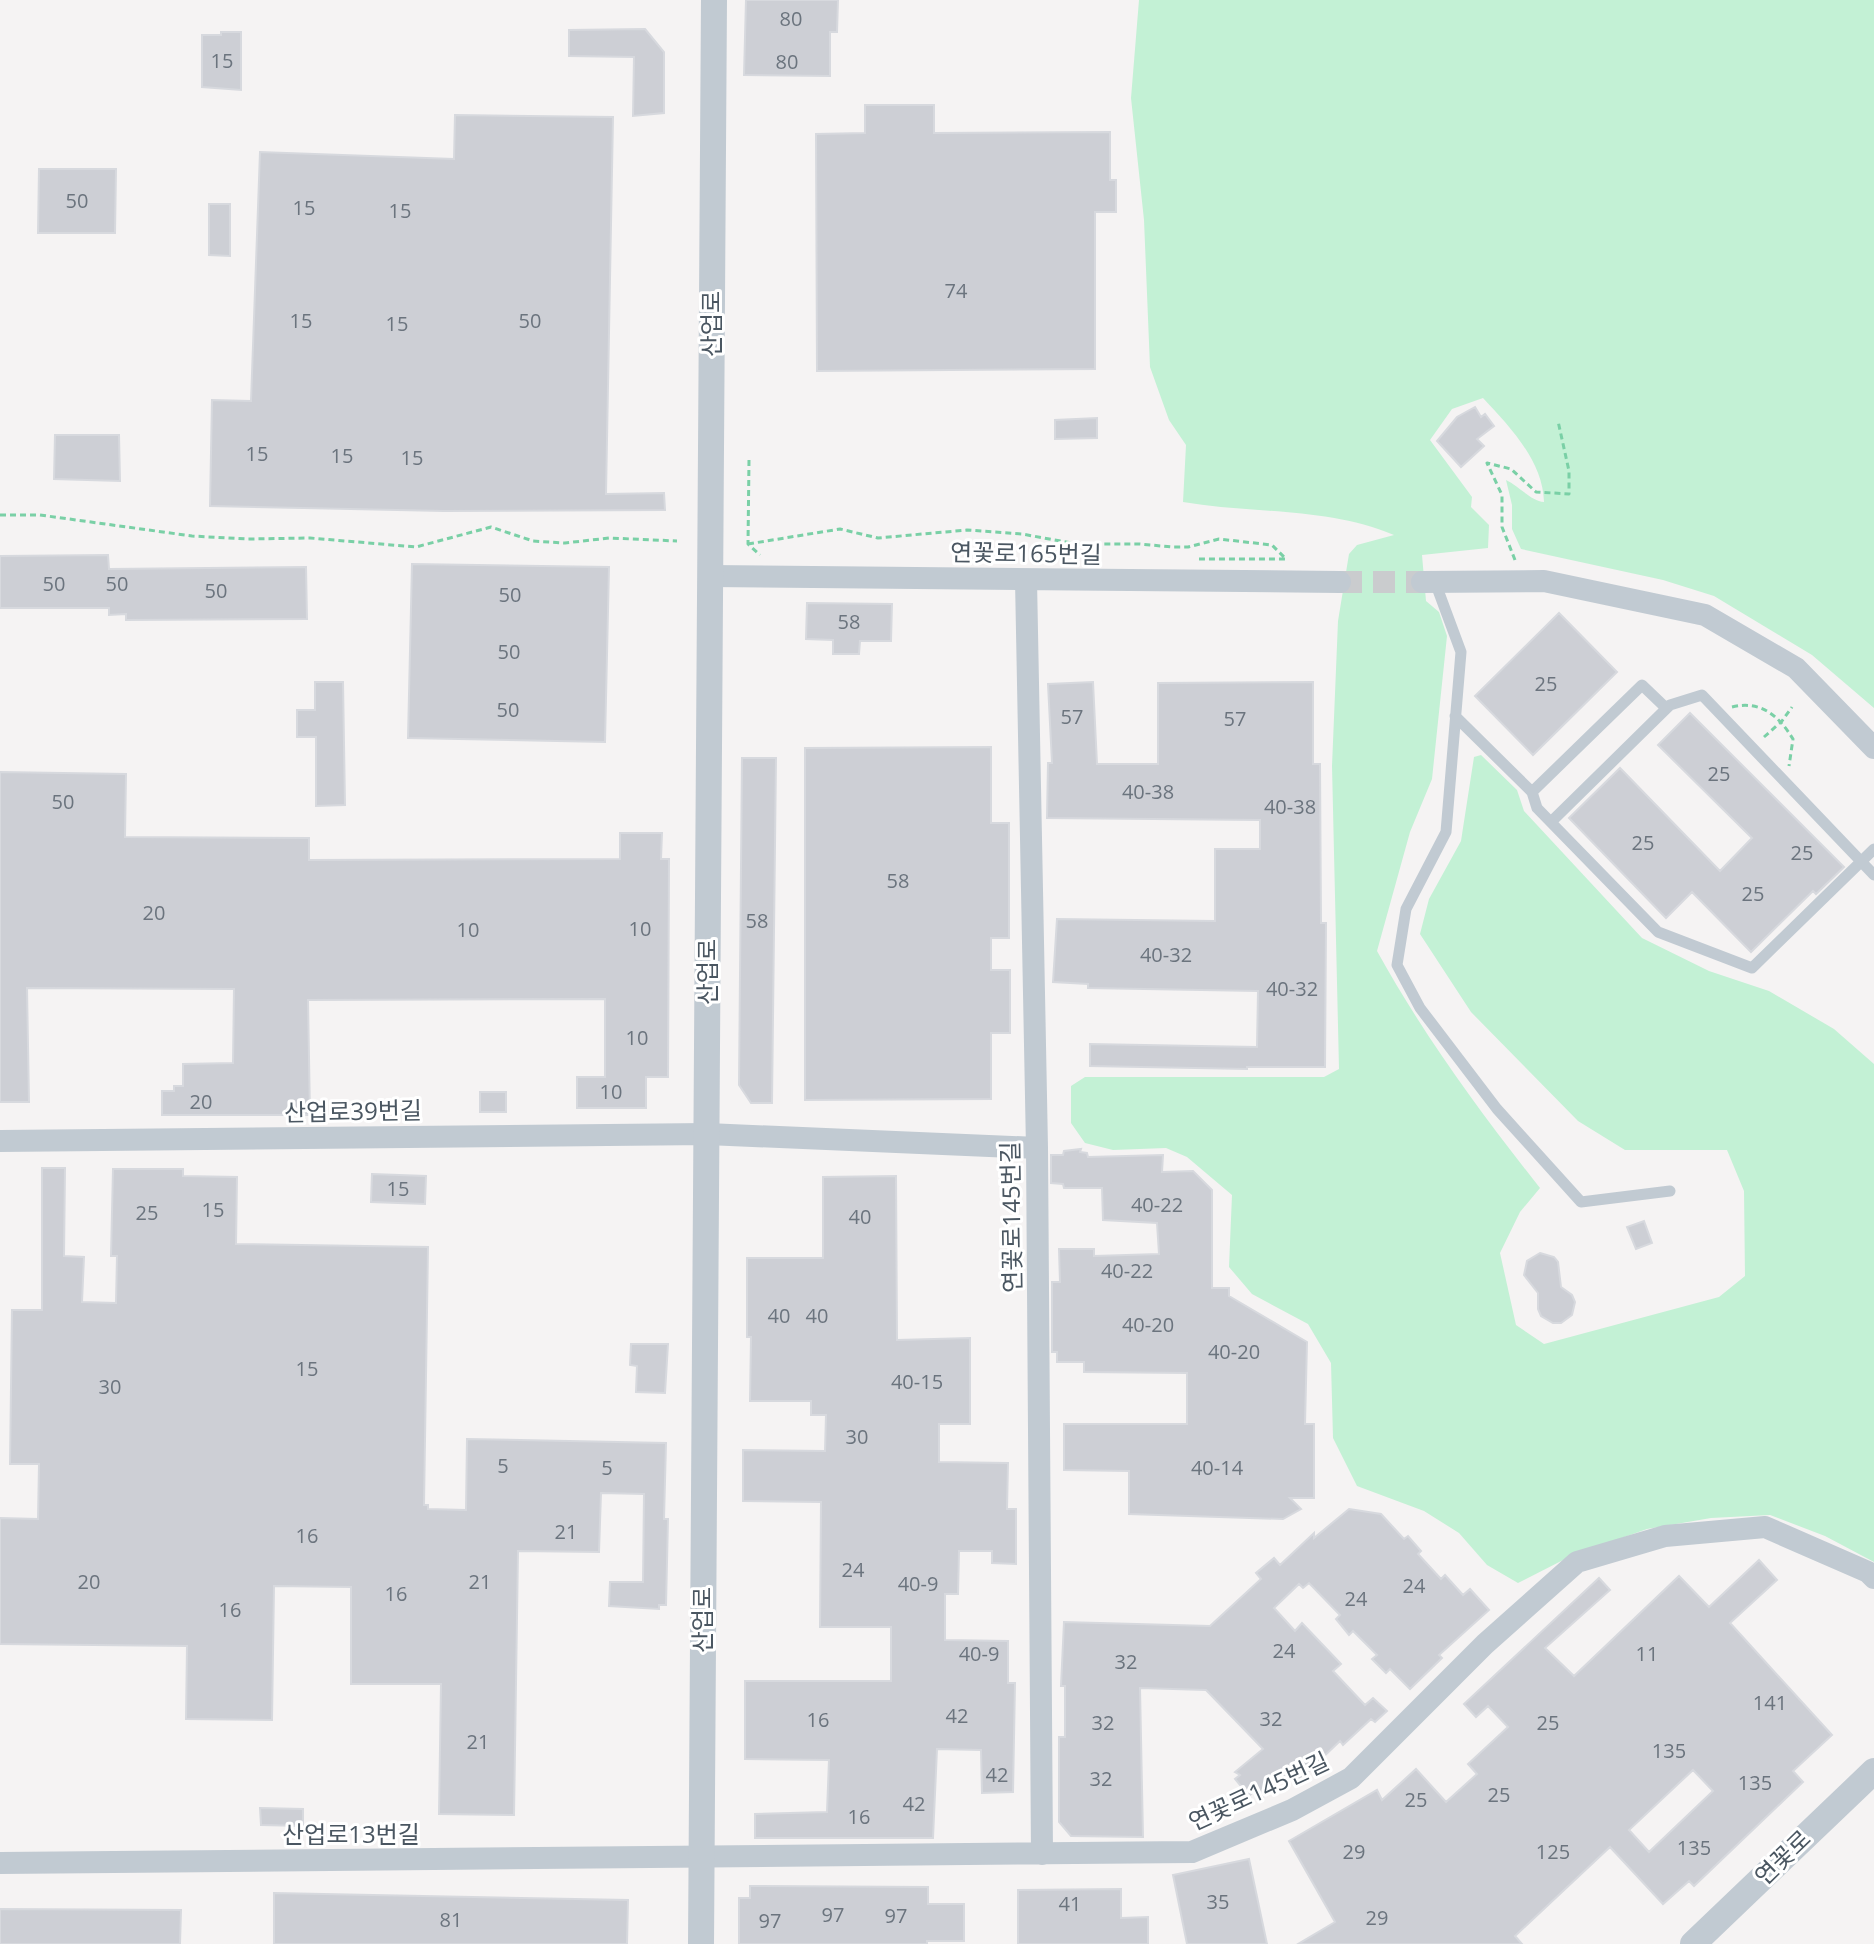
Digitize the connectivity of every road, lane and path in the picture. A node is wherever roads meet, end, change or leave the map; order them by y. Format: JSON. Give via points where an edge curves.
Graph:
{"nodes":[{"id":1,"x":714,"y":0,"type":"edge"},
{"id":2,"x":1558,"y":421,"type":"dead end"},
{"id":3,"x":749,"y":460,"type":"dead end"},
{"id":4,"x":0,"y":515,"type":"edge"},
{"id":5,"x":677,"y":541,"type":"dead end"},
{"id":6,"x":748,"y":544,"type":"junction"},
{"id":7,"x":763,"y":556,"type":"dead end"},
{"id":8,"x":1192,"y":559,"type":"dead end"},
{"id":9,"x":711,"y":576,"type":"junction"},
{"id":10,"x":1026,"y":580,"type":"junction"},
{"id":11,"x":1526,"y":581,"type":"junction"},
{"id":12,"x":1340,"y":582,"type":"tunnel mouth"},
{"id":13,"x":1429,"y":582,"type":"joint"},
{"id":14,"x":1792,"y":707,"type":"dead end"},
{"id":15,"x":1666,"y":708,"type":"junction"},
{"id":16,"x":1719,"y":713,"type":"junction"},
{"id":17,"x":1455,"y":716,"type":"junction"},
{"id":18,"x":1782,"y":721,"type":"junction"},
{"id":19,"x":1752,"y":748,"type":"junction"},
{"id":20,"x":1874,"y":748,"type":"edge"},
{"id":21,"x":1784,"y":781,"type":"junction"},
{"id":22,"x":1532,"y":792,"type":"junction"},
{"id":23,"x":1551,"y":822,"type":"junction"},
{"id":24,"x":1874,"y":849,"type":"edge"},
{"id":25,"x":1861,"y":862,"type":"junction"},
{"id":26,"x":1874,"y":875,"type":"edge"},
{"id":27,"x":707,"y":1134,"type":"junction"},
{"id":28,"x":0,"y":1141,"type":"edge"},
{"id":29,"x":1037,"y":1148,"type":"junction"},
{"id":30,"x":1670,"y":1191,"type":"dead end"},
{"id":31,"x":1874,"y":1578,"type":"edge"},
{"id":32,"x":1874,"y":1771,"type":"edge"},
{"id":33,"x":1042,"y":1854,"type":"junction"},
{"id":34,"x":702,"y":1858,"type":"junction"},
{"id":35,"x":0,"y":1863,"type":"edge"},
{"id":36,"x":701,"y":1944,"type":"edge"},
{"id":37,"x":1693,"y":1944,"type":"edge"}],
"edges":[{"from":1,"to":9,"type":"street","name":"산업로"},
{"from":2,"to":11,"type":"path","via":[[1569,494],[1536,492],[1511,469],[1487,463],[1502,495],[1502,527]]},
{"from":3,"to":6,"type":"path"},
{"from":4,"to":5,"type":"path","via":[[40,515],[192,536],[416,547],[491,527],[533,541]]},
{"from":6,"to":7,"type":"path"},
{"from":6,"to":8,"type":"path","via":[[840,529],[878,538],[967,530],[1077,544],[1188,547],[1219,539],[1272,545],[1286,559]]},
{"from":9,"to":10,"type":"street","name":"연꽃로165번길"},
{"from":9,"to":27,"type":"street","name":"산업로"},
{"from":10,"to":12,"type":"street","name":"연꽃로165번길"},
{"from":10,"to":29,"type":"street","name":"연꽃로145번길"},
{"from":11,"to":13,"type":"street"},
{"from":11,"to":20,"type":"street","via":[[1705,615],[1796,668]]},
{"from":13,"to":17,"type":"lane","via":[[1461,652]]},
{"from":14,"to":18,"type":"path"},
{"from":15,"to":16,"type":"lane","via":[[1702,695]]},
{"from":15,"to":22,"type":"lane","via":[[1642,685]]},
{"from":15,"to":23,"type":"lane"},
{"from":16,"to":18,"type":"path","via":[[1744,704],[1764,708]]},
{"from":16,"to":19,"type":"lane"},
{"from":17,"to":22,"type":"lane"},
{"from":17,"to":30,"type":"lane","via":[[1446,832],[1406,909],[1397,965],[1420,1008],[1488,1096],[1581,1202]]},
{"from":18,"to":19,"type":"path"},
{"from":18,"to":21,"type":"path","via":[[1793,739]]},
{"from":19,"to":21,"type":"lane"},
{"from":21,"to":25,"type":"lane"},
{"from":22,"to":23,"type":"lane","via":[[1537,808]]},
{"from":23,"to":25,"type":"lane","via":[[1658,932],[1752,968]]},
{"from":24,"to":25,"type":"lane"},
{"from":25,"to":26,"type":"lane"},
{"from":27,"to":28,"type":"street","name":"산업로39번길"},
{"from":27,"to":29,"type":"street","name":"산업로39번길"},
{"from":27,"to":34,"type":"street","name":"산업로"},
{"from":29,"to":33,"type":"street","name":"연꽃로145번길"},
{"from":31,"to":33,"type":"street","name":"연꽃로145번길","via":[[1765,1527],[1665,1536],[1577,1562],[1485,1644],[1351,1778],[1292,1810],[1192,1852]]},
{"from":32,"to":37,"type":"street","name":"연꽃로"},
{"from":33,"to":34,"type":"street","name":"연꽃로145번길"},
{"from":34,"to":35,"type":"street","name":"산업로13번길"},
{"from":34,"to":36,"type":"street","name":"산업로"}]}
